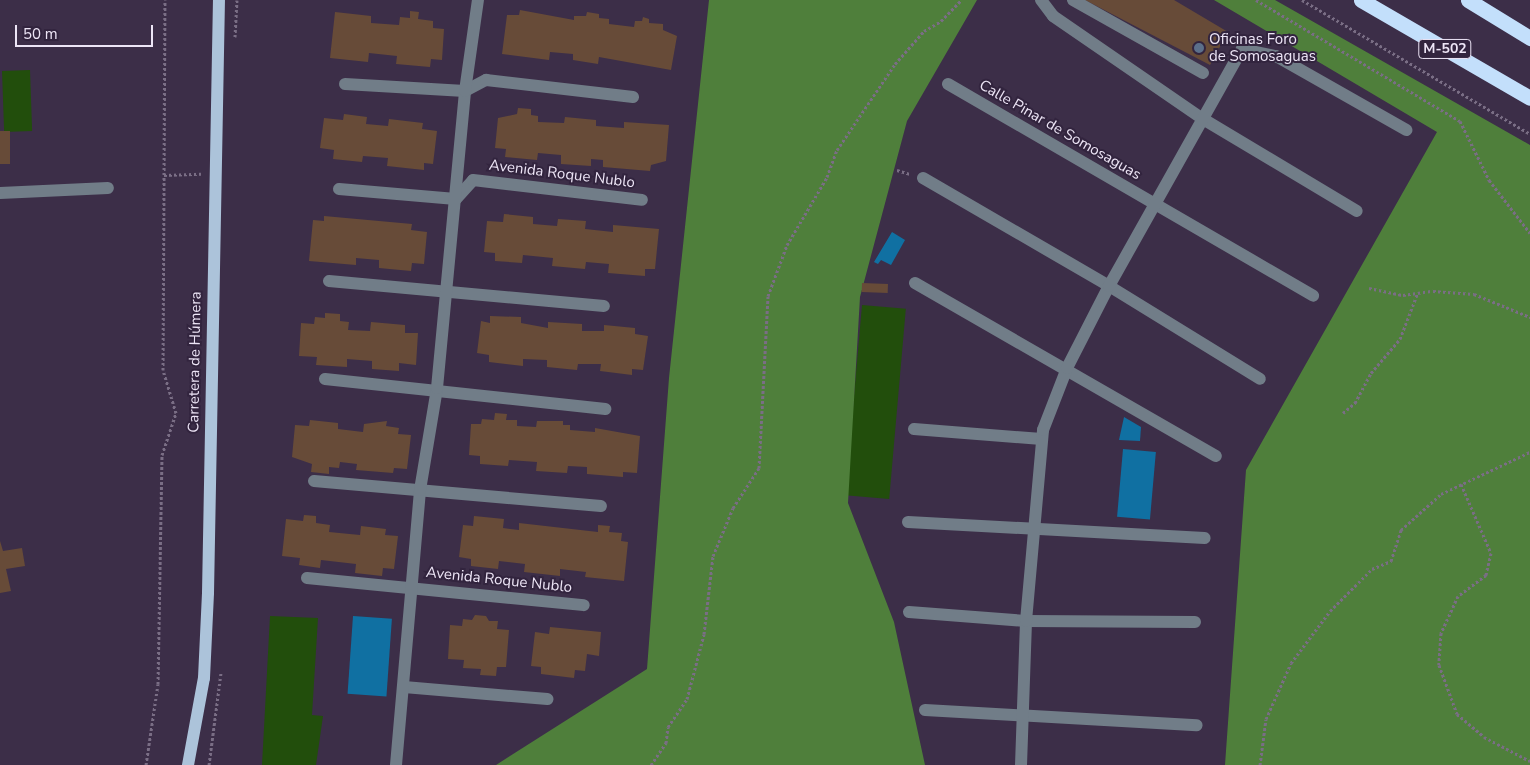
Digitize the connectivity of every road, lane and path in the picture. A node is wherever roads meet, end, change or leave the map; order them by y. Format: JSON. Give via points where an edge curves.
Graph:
{"nodes":[{"id":1,"x":165,"y":0,"type":"edge"},
{"id":2,"x":215,"y":0,"type":"edge"},
{"id":3,"x":219,"y":0,"type":"edge"},
{"id":4,"x":478,"y":0,"type":"edge"},
{"id":5,"x":961,"y":0,"type":"edge"},
{"id":6,"x":1041,"y":0,"type":"edge"},
{"id":7,"x":1073,"y":0,"type":"edge"},
{"id":8,"x":1256,"y":0,"type":"edge"},
{"id":9,"x":1302,"y":0,"type":"edge"},
{"id":10,"x":1361,"y":0,"type":"edge"},
{"id":11,"x":1464,"y":0,"type":"edge"},
{"id":12,"x":1468,"y":0,"type":"edge"},
{"id":13,"x":1485,"y":11,"type":"junction"},
{"id":14,"x":1530,"y":38,"type":"edge"},
{"id":15,"x":1203,"y":73,"type":"dead end"},
{"id":16,"x":345,"y":84,"type":"dead end"},
{"id":17,"x":948,"y":84,"type":"dead end"},
{"id":18,"x":215,"y":88,"type":"junction"},
{"id":19,"x":465,"y":91,"type":"junction"},
{"id":20,"x":633,"y":97,"type":"dead end"},
{"id":21,"x":1530,"y":98,"type":"edge"},
{"id":22,"x":1204,"y":119,"type":"junction"},
{"id":23,"x":1406,"y":130,"type":"dead end"},
{"id":24,"x":1530,"y":134,"type":"edge"},
{"id":25,"x":214,"y":174,"type":"junction"},
{"id":26,"x":164,"y":175,"type":"junction"},
{"id":27,"x":923,"y":178,"type":"dead end"},
{"id":28,"x":108,"y":188,"type":"dead end"},
{"id":29,"x":339,"y":189,"type":"dead end"},
{"id":30,"x":0,"y":193,"type":"edge"},
{"id":31,"x":456,"y":199,"type":"junction"},
{"id":32,"x":642,"y":200,"type":"dead end"},
{"id":33,"x":1155,"y":205,"type":"junction"},
{"id":34,"x":1357,"y":211,"type":"dead end"},
{"id":35,"x":1530,"y":232,"type":"edge"},
{"id":36,"x":329,"y":282,"type":"dead end"},
{"id":37,"x":915,"y":283,"type":"dead end"},
{"id":38,"x":1109,"y":286,"type":"junction"},
{"id":39,"x":1369,"y":288,"type":"dead end"},
{"id":40,"x":1418,"y":292,"type":"junction"},
{"id":41,"x":446,"y":293,"type":"junction"},
{"id":42,"x":1313,"y":296,"type":"dead end"},
{"id":43,"x":604,"y":306,"type":"dead end"},
{"id":44,"x":1530,"y":317,"type":"edge"},
{"id":45,"x":1067,"y":368,"type":"junction"},
{"id":46,"x":325,"y":379,"type":"dead end"},
{"id":47,"x":1260,"y":379,"type":"dead end"},
{"id":48,"x":437,"y":388,"type":"junction"},
{"id":49,"x":605,"y":409,"type":"dead end"},
{"id":50,"x":1343,"y":413,"type":"dead end"},
{"id":51,"x":914,"y":429,"type":"dead end"},
{"id":52,"x":1042,"y":439,"type":"junction"},
{"id":53,"x":1530,"y":452,"type":"edge"},
{"id":54,"x":1216,"y":456,"type":"dead end"},
{"id":55,"x":314,"y":481,"type":"dead end"},
{"id":56,"x":1461,"y":484,"type":"junction"},
{"id":57,"x":420,"y":490,"type":"junction"},
{"id":58,"x":601,"y":506,"type":"dead end"},
{"id":59,"x":908,"y":522,"type":"dead end"},
{"id":60,"x":1035,"y":530,"type":"junction"},
{"id":61,"x":1205,"y":538,"type":"dead end"},
{"id":62,"x":307,"y":578,"type":"dead end"},
{"id":63,"x":411,"y":587,"type":"junction"},
{"id":64,"x":584,"y":605,"type":"dead end"},
{"id":65,"x":909,"y":612,"type":"dead end"},
{"id":66,"x":1026,"y":621,"type":"junction"},
{"id":67,"x":1195,"y":622,"type":"dead end"},
{"id":68,"x":404,"y":687,"type":"junction"},
{"id":69,"x":547,"y":699,"type":"dead end"},
{"id":70,"x":925,"y":710,"type":"dead end"},
{"id":71,"x":1023,"y":713,"type":"junction"},
{"id":72,"x":196,"y":723,"type":"junction"},
{"id":73,"x":1197,"y":726,"type":"dead end"},
{"id":74,"x":1530,"y":761,"type":"edge"},
{"id":75,"x":146,"y":765,"type":"edge"},
{"id":76,"x":182,"y":765,"type":"edge"},
{"id":77,"x":188,"y":765,"type":"edge"},
{"id":78,"x":396,"y":765,"type":"edge"},
{"id":79,"x":651,"y":765,"type":"edge"},
{"id":80,"x":1021,"y":765,"type":"edge"},
{"id":81,"x":1260,"y":765,"type":"edge"}],
"edges":[{"from":1,"to":26,"type":"path"},
{"from":2,"to":18,"type":"main road"},
{"from":3,"to":18,"type":"main road","name":"Carretera de Húmera"},
{"from":4,"to":19,"type":"street","name":"Avenida Roque Nublo"},
{"from":5,"to":79,"type":"path","via":[[941,21],[924,31],[895,64],[837,150],[827,177],[787,245],[768,296],[759,468],[733,508],[713,556],[704,634],[687,698],[668,727],[666,743]]},
{"from":6,"to":22,"type":"street","via":[[1053,16]]},
{"from":7,"to":15,"type":"street"},
{"from":8,"to":35,"type":"path","via":[[1460,121],[1489,180]]},
{"from":9,"to":24,"type":"path"},
{"from":10,"to":21,"type":"highway","number":"M-502"},
{"from":11,"to":13,"type":"highway"},
{"from":12,"to":13,"type":"highway"},
{"from":13,"to":14,"type":"highway"},
{"from":16,"to":19,"type":"street"},
{"from":17,"to":33,"type":"street","name":"Calle Pinar de Somosaguas"},
{"from":18,"to":25,"type":"main road","name":"Carretera de Húmera"},
{"from":19,"to":20,"type":"street","via":[[486,80]]},
{"from":19,"to":31,"type":"street","name":"Avenida Roque Nublo"},
{"from":22,"to":23,"type":"street","via":[[1242,49],[1276,56]]},
{"from":22,"to":33,"type":"street"},
{"from":22,"to":34,"type":"street"},
{"from":25,"to":26,"type":"path"},
{"from":25,"to":72,"type":"main road","name":"Carretera de Húmera","via":[[208,593],[204,678]]},
{"from":26,"to":75,"type":"path","via":[[163,370],[176,413],[162,455],[158,684]]},
{"from":27,"to":38,"type":"street"},
{"from":28,"to":30,"type":"street"},
{"from":29,"to":31,"type":"street"},
{"from":31,"to":32,"type":"street","name":"Avenida Roque Nublo","via":[[473,180]]},
{"from":31,"to":41,"type":"street","name":"Avenida Roque Nublo"},
{"from":33,"to":38,"type":"street"},
{"from":33,"to":42,"type":"street","name":"Calle Pinar de Somosaguas"},
{"from":36,"to":41,"type":"street"},
{"from":37,"to":45,"type":"street"},
{"from":38,"to":45,"type":"street"},
{"from":38,"to":47,"type":"street"},
{"from":39,"to":40,"type":"path","via":[[1404,295]]},
{"from":40,"to":44,"type":"path","via":[[1474,294]]},
{"from":40,"to":50,"type":"path","via":[[1400,339],[1371,373],[1355,403]]},
{"from":41,"to":43,"type":"street"},
{"from":41,"to":48,"type":"street","name":"Avenida Roque Nublo"},
{"from":45,"to":52,"type":"street"},
{"from":45,"to":54,"type":"street"},
{"from":46,"to":48,"type":"street"},
{"from":48,"to":49,"type":"street"},
{"from":48,"to":57,"type":"street","name":"Avenida Roque Nublo"},
{"from":51,"to":52,"type":"street"},
{"from":52,"to":60,"type":"street"},
{"from":53,"to":56,"type":"path"},
{"from":55,"to":57,"type":"street"},
{"from":56,"to":74,"type":"path","via":[[1490,552],[1486,575],[1458,596],[1454,603],[1441,634],[1439,665],[1457,714],[1484,737]]},
{"from":56,"to":81,"type":"path","via":[[1441,494],[1400,530],[1391,562],[1372,569],[1351,588],[1301,646],[1266,719]]},
{"from":57,"to":58,"type":"street"},
{"from":57,"to":63,"type":"street","name":"Avenida Roque Nublo"},
{"from":59,"to":60,"type":"street"},
{"from":60,"to":61,"type":"street"},
{"from":60,"to":66,"type":"street"},
{"from":62,"to":63,"type":"street","name":"Avenida Roque Nublo"},
{"from":63,"to":64,"type":"street","name":"Avenida Roque Nublo"},
{"from":63,"to":68,"type":"street","name":"Avenida Roque Nublo"},
{"from":65,"to":66,"type":"street"},
{"from":66,"to":67,"type":"street"},
{"from":66,"to":71,"type":"street"},
{"from":68,"to":69,"type":"street"},
{"from":68,"to":78,"type":"street","name":"Avenida Roque Nublo"},
{"from":70,"to":71,"type":"street"},
{"from":71,"to":73,"type":"street"},
{"from":71,"to":80,"type":"street"},
{"from":72,"to":76,"type":"main road"},
{"from":72,"to":77,"type":"main road"}]}
